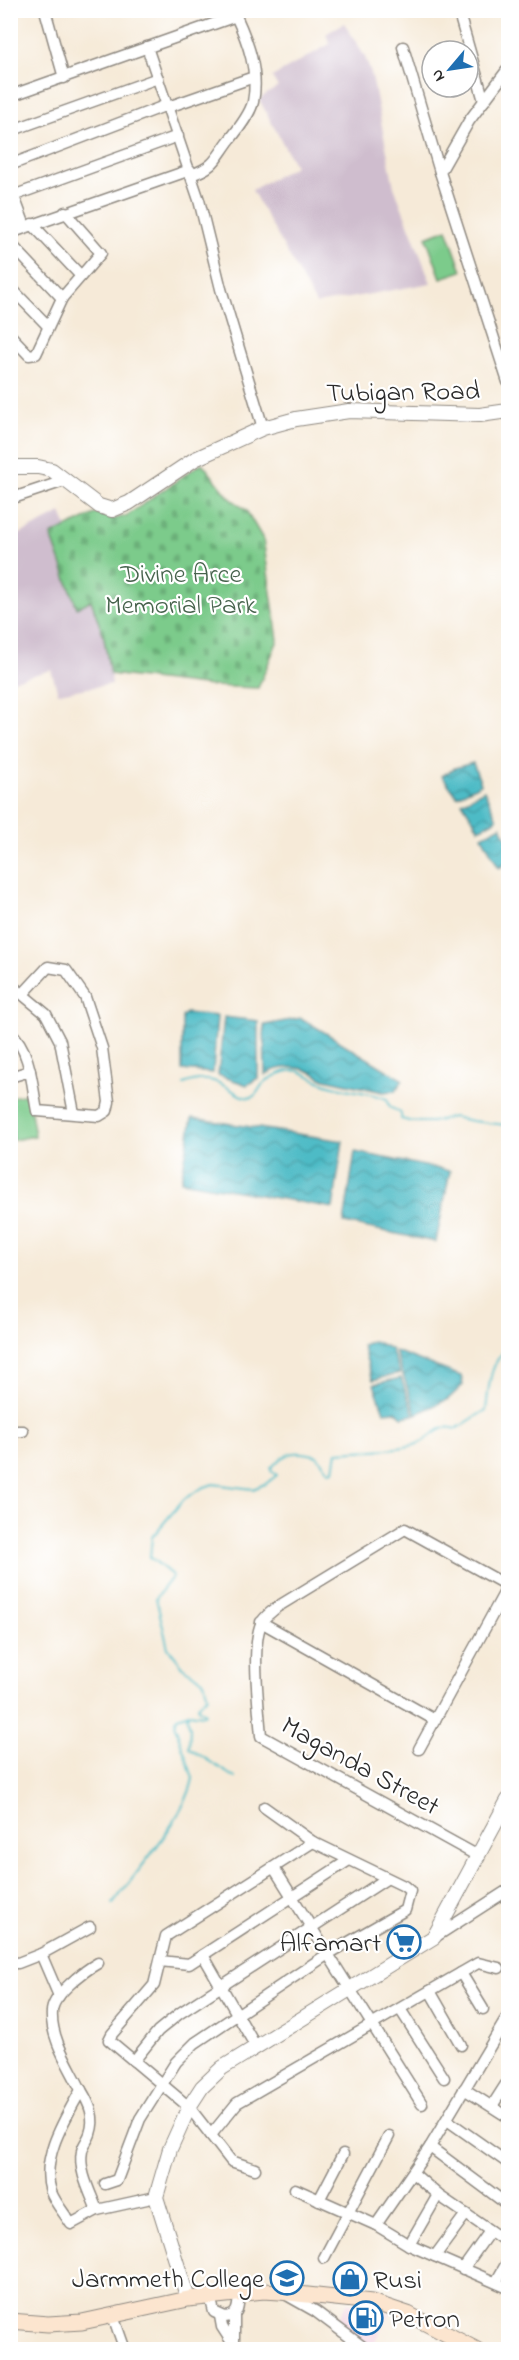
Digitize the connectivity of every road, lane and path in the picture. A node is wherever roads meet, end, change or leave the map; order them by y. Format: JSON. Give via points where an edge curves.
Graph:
{"nodes":[{"id":1,"x":45,"y":10,"type":"edge"},
{"id":2,"x":458,"y":10,"type":"edge"},
{"id":3,"x":147,"y":47,"type":"junction"},
{"id":4,"x":404,"y":47,"type":"dead end"},
{"id":5,"x":508,"y":69,"type":"edge"},
{"id":6,"x":254,"y":77,"type":"junction"},
{"id":7,"x":64,"y":78,"type":"junction"},
{"id":8,"x":158,"y":78,"type":"junction"},
{"id":9,"x":10,"y":96,"type":"edge"},
{"id":10,"x":484,"y":102,"type":"junction"},
{"id":11,"x":167,"y":106,"type":"junction"},
{"id":12,"x":10,"y":131,"type":"edge"},
{"id":13,"x":178,"y":136,"type":"junction"},
{"id":14,"x":10,"y":165,"type":"edge"},
{"id":15,"x":440,"y":172,"type":"junction"},
{"id":16,"x":190,"y":173,"type":"junction"},
{"id":17,"x":12,"y":193,"type":"edge"},
{"id":18,"x":65,"y":212,"type":"junction"},
{"id":19,"x":29,"y":225,"type":"junction"},
{"id":20,"x":10,"y":233,"type":"edge"},
{"id":21,"x":10,"y":243,"type":"edge"},
{"id":22,"x":80,"y":275,"type":"junction"},
{"id":23,"x":10,"y":286,"type":"edge"},
{"id":24,"x":62,"y":298,"type":"junction"},
{"id":25,"x":48,"y":326,"type":"junction"},
{"id":26,"x":10,"y":335,"type":"edge"},
{"id":27,"x":508,"y":382,"type":"edge"},
{"id":28,"x":508,"y":411,"type":"edge"},
{"id":29,"x":263,"y":428,"type":"junction"},
{"id":30,"x":10,"y":467,"type":"edge"},
{"id":31,"x":67,"y":480,"type":"junction"},
{"id":32,"x":10,"y":499,"type":"edge"},
{"id":33,"x":10,"y":984,"type":"edge"},
{"id":34,"x":23,"y":994,"type":"junction"},
{"id":35,"x":10,"y":1032,"type":"edge"},
{"id":36,"x":30,"y":1071,"type":"junction"},
{"id":37,"x":10,"y":1077,"type":"edge"},
{"id":38,"x":74,"y":1113,"type":"junction"},
{"id":39,"x":10,"y":1431,"type":"edge"},
{"id":40,"x":23,"y":1431,"type":"dead end"},
{"id":41,"x":508,"y":1586,"type":"edge"},
{"id":42,"x":261,"y":1622,"type":"junction"},
{"id":43,"x":435,"y":1720,"type":"junction"},
{"id":44,"x":419,"y":1749,"type":"dead end"},
{"id":45,"x":508,"y":1800,"type":"edge"},
{"id":46,"x":264,"y":1808,"type":"dead end"},
{"id":47,"x":313,"y":1842,"type":"junction"},
{"id":48,"x":478,"y":1856,"type":"junction"},
{"id":49,"x":349,"y":1860,"type":"junction"},
{"id":50,"x":274,"y":1868,"type":"junction"},
{"id":51,"x":386,"y":1879,"type":"junction"},
{"id":52,"x":508,"y":1890,"type":"edge"},
{"id":53,"x":293,"y":1898,"type":"junction"},
{"id":54,"x":90,"y":1927,"type":"dead end"},
{"id":55,"x":312,"y":1927,"type":"junction"},
{"id":56,"x":434,"y":1937,"type":"junction"},
{"id":57,"x":41,"y":1954,"type":"junction"},
{"id":58,"x":328,"y":1954,"type":"junction"},
{"id":59,"x":203,"y":1955,"type":"junction"},
{"id":60,"x":10,"y":1960,"type":"edge"},
{"id":61,"x":160,"y":1961,"type":"junction"},
{"id":62,"x":98,"y":1963,"type":"dead end"},
{"id":63,"x":499,"y":1968,"type":"dead end"},
{"id":64,"x":461,"y":1973,"type":"junction"},
{"id":65,"x":220,"y":1986,"type":"junction"},
{"id":66,"x":349,"y":1988,"type":"junction"},
{"id":67,"x":430,"y":1991,"type":"junction"},
{"id":68,"x":59,"y":1996,"type":"junction"},
{"id":69,"x":400,"y":2009,"type":"junction"},
{"id":70,"x":483,"y":2009,"type":"dead end"},
{"id":71,"x":237,"y":2015,"type":"junction"},
{"id":72,"x":508,"y":2016,"type":"edge"},
{"id":73,"x":372,"y":2025,"type":"junction"},
{"id":74,"x":461,"y":2045,"type":"dead end"},
{"id":75,"x":256,"y":2047,"type":"junction"},
{"id":76,"x":134,"y":2061,"type":"junction"},
{"id":77,"x":444,"y":2078,"type":"dead end"},
{"id":78,"x":508,"y":2082,"type":"edge"},
{"id":79,"x":161,"y":2084,"type":"junction"},
{"id":80,"x":464,"y":2089,"type":"junction"},
{"id":81,"x":81,"y":2090,"type":"junction"},
{"id":82,"x":422,"y":2104,"type":"dead end"},
{"id":83,"x":492,"y":2106,"type":"junction"},
{"id":84,"x":189,"y":2107,"type":"junction"},
{"id":85,"x":508,"y":2117,"type":"edge"},
{"id":86,"x":447,"y":2120,"type":"junction"},
{"id":87,"x":211,"y":2135,"type":"junction"},
{"id":88,"x":389,"y":2136,"type":"dead end"},
{"id":89,"x":430,"y":2147,"type":"junction"},
{"id":90,"x":343,"y":2154,"type":"dead end"},
{"id":91,"x":508,"y":2163,"type":"edge"},
{"id":92,"x":255,"y":2169,"type":"dead end"},
{"id":93,"x":413,"y":2173,"type":"junction"},
{"id":94,"x":105,"y":2184,"type":"dead end"},
{"id":95,"x":295,"y":2189,"type":"dead end"},
{"id":96,"x":438,"y":2195,"type":"junction"},
{"id":97,"x":156,"y":2197,"type":"junction"},
{"id":98,"x":319,"y":2200,"type":"junction"},
{"id":99,"x":508,"y":2205,"type":"edge"},
{"id":100,"x":97,"y":2210,"type":"junction"},
{"id":101,"x":348,"y":2214,"type":"junction"},
{"id":102,"x":466,"y":2214,"type":"junction"},
{"id":103,"x":376,"y":2225,"type":"junction"},
{"id":104,"x":490,"y":2231,"type":"junction"},
{"id":105,"x":508,"y":2243,"type":"edge"},
{"id":106,"x":408,"y":2245,"type":"junction"},
{"id":107,"x":435,"y":2256,"type":"junction"},
{"id":108,"x":324,"y":2258,"type":"dead end"},
{"id":109,"x":508,"y":2261,"type":"edge"},
{"id":110,"x":463,"y":2269,"type":"junction"},
{"id":111,"x":496,"y":2282,"type":"junction"},
{"id":112,"x":508,"y":2288,"type":"edge"},
{"id":113,"x":280,"y":2292,"type":"junction"},
{"id":114,"x":239,"y":2294,"type":"junction"},
{"id":115,"x":210,"y":2296,"type":"junction"},
{"id":116,"x":188,"y":2299,"type":"junction"},
{"id":117,"x":234,"y":2315,"type":"junction"},
{"id":118,"x":113,"y":2316,"type":"junction"},
{"id":119,"x":220,"y":2316,"type":"junction"},
{"id":120,"x":10,"y":2321,"type":"edge"},
{"id":121,"x":234,"y":2347,"type":"edge"},
{"id":122,"x":125,"y":2349,"type":"edge"},
{"id":123,"x":367,"y":2349,"type":"edge"},
{"id":124,"x":477,"y":2349,"type":"edge"}],
"edges":[{"from":1,"to":7,"type":"street"},
{"from":2,"to":10,"type":"street"},
{"from":3,"to":6,"type":"street","via":[[236,16],[249,43]]},
{"from":3,"to":7,"type":"street"},
{"from":3,"to":8,"type":"street"},
{"from":4,"to":15,"type":"street"},
{"from":5,"to":10,"type":"street"},
{"from":6,"to":11,"type":"street"},
{"from":6,"to":16,"type":"street","via":[[253,104],[233,136],[208,169]]},
{"from":7,"to":9,"type":"street"},
{"from":8,"to":11,"type":"street"},
{"from":8,"to":12,"type":"street"},
{"from":10,"to":15,"type":"street","via":[[454,144]]},
{"from":11,"to":13,"type":"street"},
{"from":11,"to":14,"type":"street"},
{"from":13,"to":16,"type":"street"},
{"from":13,"to":17,"type":"street"},
{"from":15,"to":27,"type":"street"},
{"from":16,"to":18,"type":"street"},
{"from":16,"to":29,"type":"street"},
{"from":17,"to":19,"type":"street"},
{"from":18,"to":19,"type":"street"},
{"from":18,"to":22,"type":"street","via":[[101,253]]},
{"from":19,"to":20,"type":"street"},
{"from":19,"to":22,"type":"street"},
{"from":21,"to":24,"type":"street"},
{"from":22,"to":24,"type":"street"},
{"from":23,"to":25,"type":"street"},
{"from":24,"to":25,"type":"street"},
{"from":25,"to":26,"type":"street","via":[[32,356]]},
{"from":28,"to":29,"type":"street","name":"Tubigan Road","via":[[480,415],[349,411]]},
{"from":29,"to":31,"type":"street","name":"Tubigan Road","via":[[195,459],[112,510],[99,506]]},
{"from":30,"to":31,"type":"street","name":"Tubigan Road","via":[[45,468]]},
{"from":31,"to":32,"type":"street"},
{"from":33,"to":34,"type":"street"},
{"from":34,"to":38,"type":"street","via":[[46,1014],[60,1041]]},
{"from":34,"to":38,"type":"street","via":[[48,967],[57,967],[66,970],[85,997],[102,1048],[109,1102],[107,1111],[99,1116]]},
{"from":35,"to":36,"type":"street","via":[[18,1039]]},
{"from":36,"to":37,"type":"street"},
{"from":36,"to":38,"type":"street","via":[[37,1111]]},
{"from":39,"to":40,"type":"street"},
{"from":41,"to":42,"type":"street","via":[[405,1529],[278,1607]]},
{"from":41,"to":43,"type":"street"},
{"from":42,"to":43,"type":"street"},
{"from":42,"to":48,"type":"street","name":"Maganda Street","via":[[257,1658],[261,1736]]},
{"from":43,"to":44,"type":"street"},
{"from":45,"to":48,"type":"street"},
{"from":46,"to":47,"type":"street"},
{"from":47,"to":49,"type":"street"},
{"from":47,"to":50,"type":"street"},
{"from":48,"to":56,"type":"street"},
{"from":49,"to":51,"type":"street"},
{"from":49,"to":53,"type":"street"},
{"from":50,"to":53,"type":"street"},
{"from":50,"to":61,"type":"street","via":[[166,1936]]},
{"from":51,"to":55,"type":"street"},
{"from":51,"to":58,"type":"street","via":[[410,1891],[405,1910]]},
{"from":52,"to":56,"type":"street"},
{"from":53,"to":55,"type":"street"},
{"from":53,"to":59,"type":"street"},
{"from":54,"to":57,"type":"street"},
{"from":55,"to":58,"type":"street"},
{"from":55,"to":65,"type":"street"},
{"from":56,"to":66,"type":"street"},
{"from":57,"to":60,"type":"street","via":[[15,1964]]},
{"from":57,"to":68,"type":"street"},
{"from":58,"to":66,"type":"street"},
{"from":58,"to":71,"type":"street"},
{"from":59,"to":61,"type":"street","via":[[189,1964]]},
{"from":59,"to":65,"type":"street"},
{"from":61,"to":76,"type":"street","via":[[154,1985],[109,2040]]},
{"from":62,"to":68,"type":"street"},
{"from":63,"to":64,"type":"street","via":[[478,1963]]},
{"from":64,"to":67,"type":"street"},
{"from":64,"to":70,"type":"street"},
{"from":65,"to":71,"type":"street"},
{"from":65,"to":76,"type":"street","via":[[158,2031]]},
{"from":66,"to":73,"type":"street"},
{"from":66,"to":75,"type":"street"},
{"from":67,"to":69,"type":"street"},
{"from":67,"to":74,"type":"street"},
{"from":68,"to":81,"type":"street","via":[[51,2010],[54,2032]]},
{"from":69,"to":73,"type":"street"},
{"from":69,"to":77,"type":"street"},
{"from":71,"to":75,"type":"street"},
{"from":71,"to":79,"type":"street","via":[[195,2043]]},
{"from":72,"to":80,"type":"street"},
{"from":73,"to":82,"type":"street"},
{"from":73,"to":87,"type":"street","via":[[237,2103]]},
{"from":75,"to":84,"type":"street","via":[[222,2068]]},
{"from":76,"to":79,"type":"street"},
{"from":78,"to":83,"type":"street"},
{"from":79,"to":84,"type":"street"},
{"from":79,"to":94,"type":"street","via":[[140,2119],[117,2180]]},
{"from":80,"to":83,"type":"street"},
{"from":80,"to":86,"type":"street"},
{"from":81,"to":100,"type":"street","via":[[93,2122],[82,2151],[83,2172]]},
{"from":81,"to":100,"type":"street","via":[[66,2116],[47,2170],[51,2193],[71,2224]]},
{"from":83,"to":85,"type":"street"},
{"from":84,"to":87,"type":"street"},
{"from":84,"to":97,"type":"street","via":[[170,2149]]},
{"from":86,"to":89,"type":"street"},
{"from":86,"to":91,"type":"street"},
{"from":87,"to":92,"type":"street","via":[[231,2161]]},
{"from":88,"to":101,"type":"street"},
{"from":89,"to":93,"type":"street"},
{"from":89,"to":99,"type":"street"},
{"from":90,"to":98,"type":"street"},
{"from":93,"to":96,"type":"street"},
{"from":93,"to":103,"type":"street"},
{"from":95,"to":98,"type":"street"},
{"from":96,"to":102,"type":"street"},
{"from":96,"to":106,"type":"street"},
{"from":97,"to":100,"type":"street"},
{"from":97,"to":116,"type":"street"},
{"from":98,"to":101,"type":"street"},
{"from":101,"to":103,"type":"street"},
{"from":101,"to":108,"type":"street"},
{"from":102,"to":104,"type":"street"},
{"from":102,"to":107,"type":"street"},
{"from":103,"to":106,"type":"street"},
{"from":104,"to":105,"type":"street"},
{"from":104,"to":110,"type":"street"},
{"from":106,"to":107,"type":"street"},
{"from":107,"to":110,"type":"street"},
{"from":109,"to":111,"type":"street"},
{"from":110,"to":111,"type":"street"},
{"from":111,"to":112,"type":"street"},
{"from":113,"to":114,"type":"main road"},
{"from":113,"to":123,"type":"street","via":[[315,2311]]},
{"from":113,"to":124,"type":"main road","via":[[372,2302],[408,2314]]},
{"from":114,"to":115,"type":"main road"},
{"from":114,"to":117,"type":"street"},
{"from":115,"to":116,"type":"main road"},
{"from":115,"to":119,"type":"street","via":[[214,2312]]},
{"from":116,"to":118,"type":"main road"},
{"from":117,"to":119,"type":"street"},
{"from":117,"to":121,"type":"street"},
{"from":118,"to":120,"type":"main road","via":[[48,2324]]},
{"from":118,"to":122,"type":"street"},
{"from":119,"to":121,"type":"street"}]}
